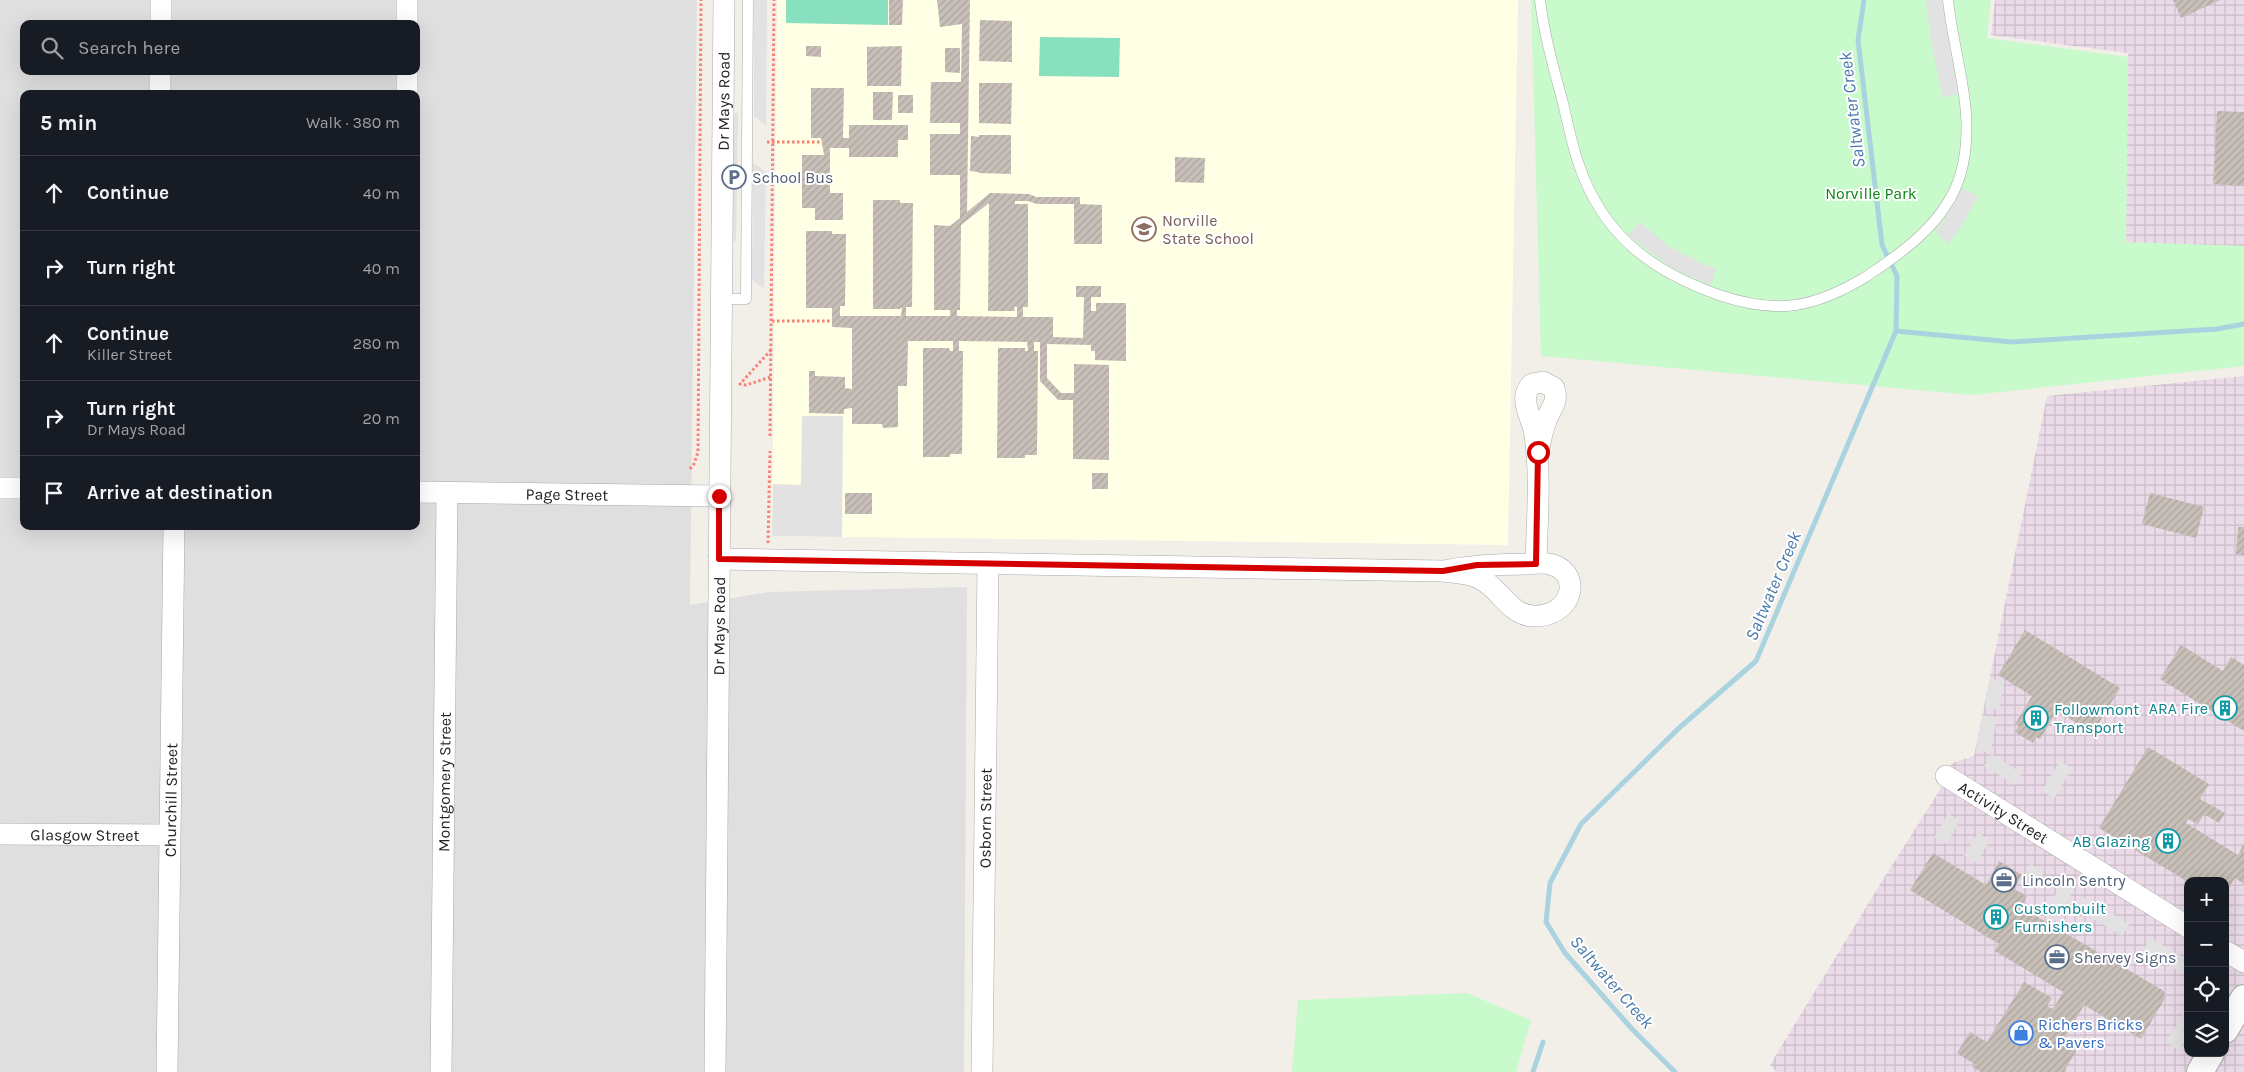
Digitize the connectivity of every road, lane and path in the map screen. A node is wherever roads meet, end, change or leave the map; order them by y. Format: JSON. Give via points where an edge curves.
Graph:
{"nodes":[{"id":1,"x":161,"y":0,"type":"edge"},
{"id":2,"x":407,"y":0,"type":"edge"},
{"id":3,"x":701,"y":0,"type":"edge"},
{"id":4,"x":724,"y":0,"type":"edge"},
{"id":5,"x":748,"y":0,"type":"edge"},
{"id":6,"x":774,"y":0,"type":"edge"},
{"id":7,"x":1540,"y":0,"type":"edge"},
{"id":8,"x":1948,"y":0,"type":"edge"},
{"id":9,"x":161,"y":20,"type":"edge"},
{"id":10,"x":407,"y":20,"type":"edge"},
{"id":11,"x":160,"y":75,"type":"edge"},
{"id":12,"x":407,"y":75,"type":"edge"},
{"id":13,"x":160,"y":90,"type":"edge"},
{"id":14,"x":406,"y":90,"type":"edge"},
{"id":15,"x":766,"y":142,"type":"dead end"},
{"id":16,"x":773,"y":142,"type":"junction"},
{"id":17,"x":820,"y":142,"type":"dead end"},
{"id":18,"x":721,"y":299,"type":"junction"},
{"id":19,"x":772,"y":321,"type":"junction"},
{"id":20,"x":830,"y":321,"type":"dead end"},
{"id":21,"x":771,"y":350,"type":"junction"},
{"id":22,"x":771,"y":377,"type":"junction"},
{"id":23,"x":770,"y":436,"type":"dead end"},
{"id":24,"x":770,"y":451,"type":"dead end"},
{"id":25,"x":1538,"y":452,"type":"dead end"},
{"id":26,"x":690,"y":469,"type":"dead end"},
{"id":27,"x":0,"y":488,"type":"edge"},
{"id":28,"x":20,"y":488,"type":"edge"},
{"id":29,"x":420,"y":492,"type":"edge"},
{"id":30,"x":446,"y":492,"type":"junction"},
{"id":31,"x":719,"y":496,"type":"junction"},
{"id":32,"x":174,"y":530,"type":"edge"},
{"id":33,"x":768,"y":551,"type":"dead end"},
{"id":34,"x":719,"y":559,"type":"junction"},
{"id":35,"x":988,"y":564,"type":"junction"},
{"id":36,"x":1536,"y":564,"type":"junction"},
{"id":37,"x":1443,"y":571,"type":"junction"},
{"id":38,"x":1946,"y":776,"type":"dead end"},
{"id":39,"x":0,"y":834,"type":"edge"},
{"id":40,"x":169,"y":835,"type":"junction"},
{"id":41,"x":2184,"y":925,"type":"edge"},
{"id":42,"x":2229,"y":953,"type":"edge"},
{"id":43,"x":2244,"y":962,"type":"edge"},
{"id":44,"x":2244,"y":998,"type":"edge"},
{"id":45,"x":2229,"y":1023,"type":"edge"},
{"id":46,"x":2209,"y":1057,"type":"edge"},
{"id":47,"x":167,"y":1072,"type":"edge"},
{"id":48,"x":441,"y":1072,"type":"edge"},
{"id":49,"x":715,"y":1072,"type":"edge"},
{"id":50,"x":982,"y":1072,"type":"edge"},
{"id":51,"x":2200,"y":1072,"type":"edge"}],
"edges":[{"from":1,"to":9,"type":"street"},
{"from":2,"to":10,"type":"street"},
{"from":3,"to":26,"type":"path","via":[[698,452]]},
{"from":4,"to":18,"type":"street","name":"Dr Mays Road"},
{"from":5,"to":18,"type":"lane","via":[[746,299]]},
{"from":6,"to":16,"type":"path"},
{"from":7,"to":8,"type":"lane","via":[[1548,46],[1578,162],[1586,184],[1611,225],[1658,268],[1697,287],[1766,307],[1804,304],[1825,298],[1880,267],[1916,240],[1938,217],[1950,198],[1960,176],[1968,125]]},
{"from":11,"to":13,"type":"street"},
{"from":12,"to":14,"type":"street"},
{"from":15,"to":16,"type":"path"},
{"from":16,"to":17,"type":"path"},
{"from":16,"to":19,"type":"path"},
{"from":18,"to":31,"type":"street","name":"Dr Mays Road"},
{"from":19,"to":20,"type":"path"},
{"from":19,"to":21,"type":"path"},
{"from":21,"to":22,"type":"path"},
{"from":21,"to":22,"type":"path","via":[[740,384]]},
{"from":22,"to":23,"type":"path"},
{"from":24,"to":33,"type":"path"},
{"from":25,"to":36,"type":"street"},
{"from":27,"to":28,"type":"street"},
{"from":29,"to":30,"type":"street","name":"Page Street"},
{"from":30,"to":31,"type":"street","name":"Page Street"},
{"from":30,"to":48,"type":"street","name":"Montgomery Street"},
{"from":31,"to":34,"type":"street","name":"Dr Mays Road"},
{"from":32,"to":40,"type":"street","name":"Churchill Street"},
{"from":34,"to":35,"type":"street"},
{"from":34,"to":49,"type":"street","name":"Dr Mays Road"},
{"from":35,"to":37,"type":"street"},
{"from":35,"to":50,"type":"street","name":"Osborn Street"},
{"from":36,"to":37,"type":"street","via":[[1477,565]]},
{"from":36,"to":37,"type":"street","via":[[1558,567],[1568,579],[1567,602],[1548,615],[1525,614],[1512,607],[1483,580]]},
{"from":38,"to":41,"type":"street","name":"Activity Street"},
{"from":39,"to":40,"type":"street","name":"Glasgow Street"},
{"from":40,"to":47,"type":"street","name":"Churchill Street"},
{"from":42,"to":43,"type":"street"},
{"from":44,"to":45,"type":"street"},
{"from":46,"to":51,"type":"street"}]}
